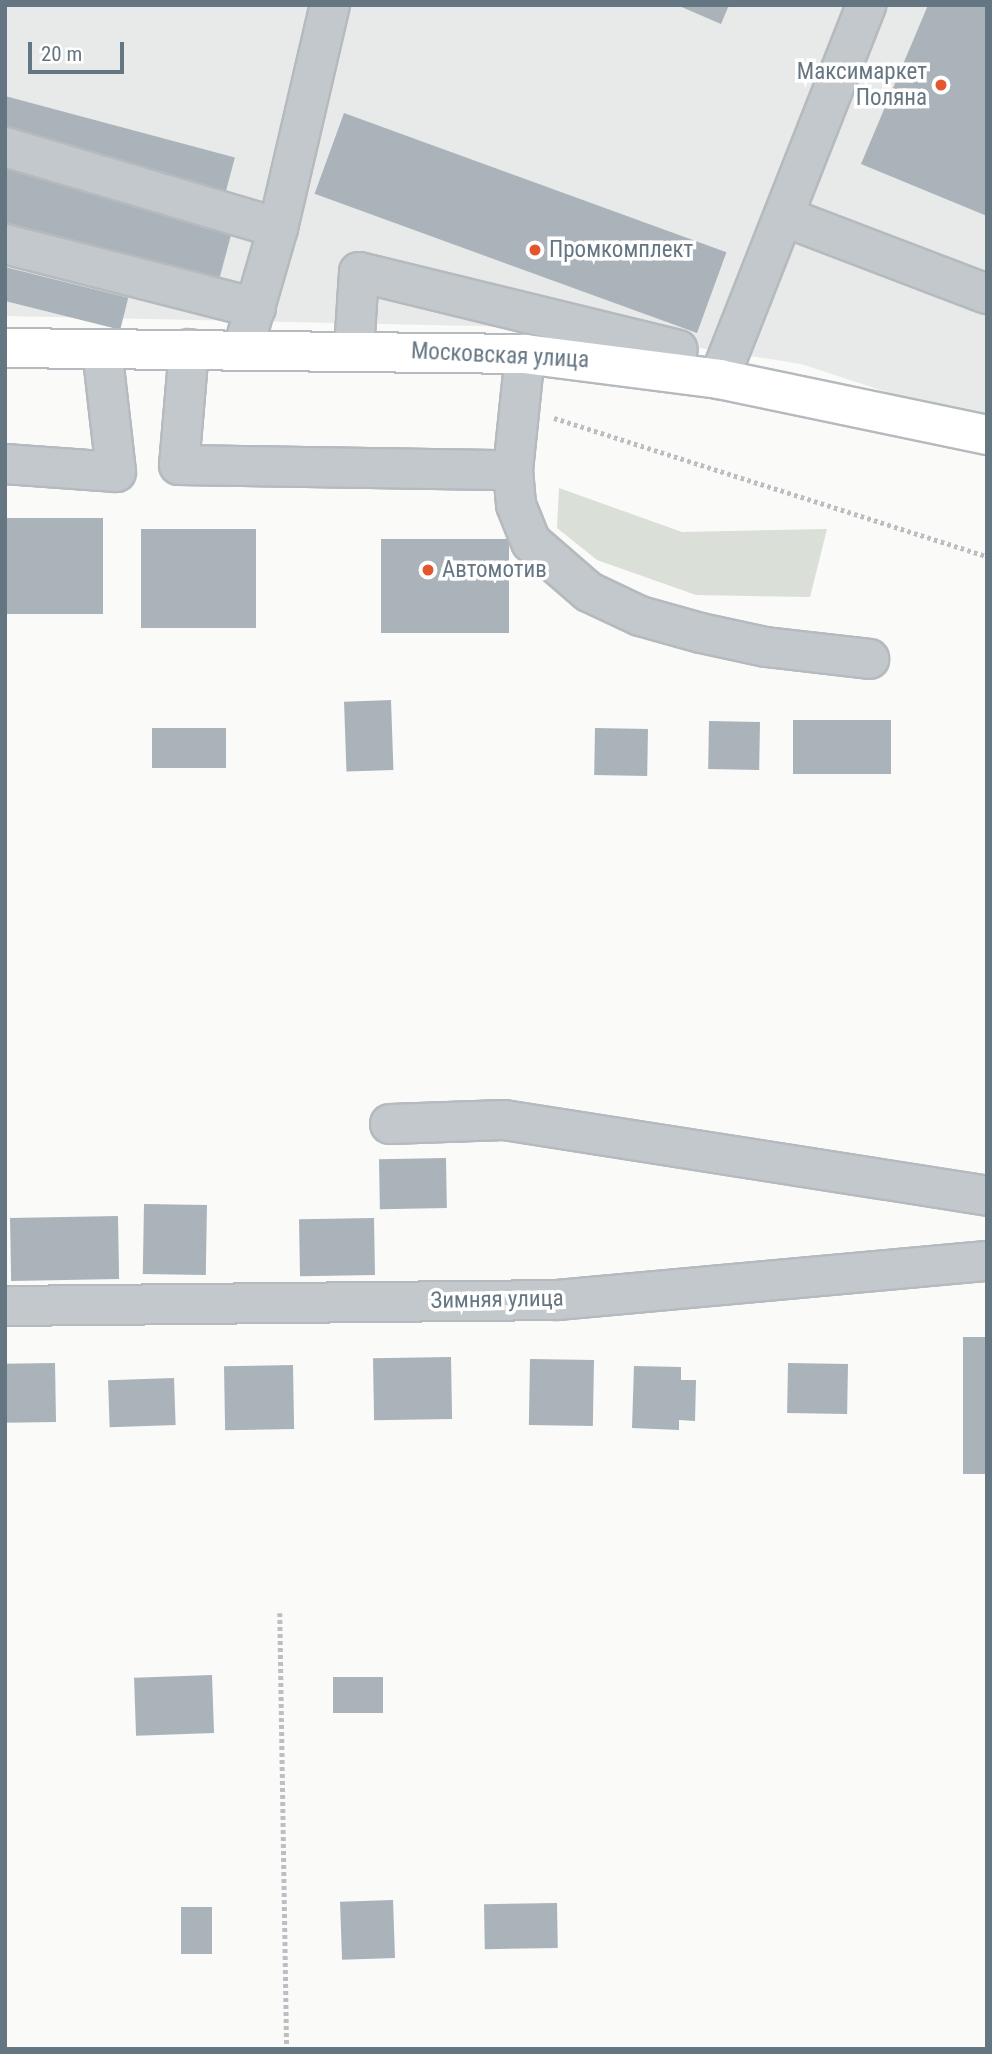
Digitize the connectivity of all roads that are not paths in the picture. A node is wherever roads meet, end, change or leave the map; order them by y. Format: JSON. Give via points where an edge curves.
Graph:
{"nodes":[{"id":1,"x":330,"y":5,"type":"edge"},
{"id":2,"x":866,"y":5,"type":"edge"},
{"id":3,"x":5,"y":147,"type":"edge"},
{"id":4,"x":785,"y":217,"type":"junction"},
{"id":5,"x":278,"y":228,"type":"junction"},
{"id":6,"x":5,"y":244,"type":"edge"},
{"id":7,"x":987,"y":294,"type":"edge"},
{"id":8,"x":256,"y":308,"type":"junction"},
{"id":9,"x":5,"y":348,"type":"edge"},
{"id":10,"x":189,"y":349,"type":"junction"},
{"id":11,"x":243,"y":349,"type":"junction"},
{"id":12,"x":102,"y":350,"type":"junction"},
{"id":13,"x":354,"y":350,"type":"junction"},
{"id":14,"x":678,"y":350,"type":"dead end"},
{"id":15,"x":525,"y":354,"type":"junction"},
{"id":16,"x":719,"y":379,"type":"junction"},
{"id":17,"x":987,"y":436,"type":"edge"},
{"id":18,"x":5,"y":464,"type":"edge"},
{"id":19,"x":513,"y":470,"type":"junction"},
{"id":20,"x":869,"y":659,"type":"dead end"},
{"id":21,"x":390,"y":1124,"type":"dead end"},
{"id":22,"x":987,"y":1196,"type":"edge"},
{"id":23,"x":987,"y":1261,"type":"edge"},
{"id":24,"x":5,"y":1306,"type":"edge"}],
"edges":[{"from":1,"to":5,"type":"street"},
{"from":2,"to":4,"type":"street"},
{"from":3,"to":5,"type":"street"},
{"from":4,"to":7,"type":"street"},
{"from":4,"to":16,"type":"street"},
{"from":5,"to":8,"type":"street"},
{"from":6,"to":8,"type":"street"},
{"from":8,"to":11,"type":"street"},
{"from":9,"to":12,"type":"main road","name":"Московская улица"},
{"from":10,"to":11,"type":"main road","name":"Московская улица"},
{"from":10,"to":12,"type":"main road","name":"Московская улица"},
{"from":10,"to":19,"type":"street","via":[[179,464]]},
{"from":11,"to":13,"type":"main road","name":"Московская улица"},
{"from":12,"to":18,"type":"street","via":[[116,472]]},
{"from":13,"to":14,"type":"street","via":[[359,272]]},
{"from":13,"to":15,"type":"main road","name":"Московская улица"},
{"from":15,"to":16,"type":"main road","name":"Московская улица"},
{"from":15,"to":19,"type":"street"},
{"from":16,"to":17,"type":"main road","name":"Московская улица"},
{"from":19,"to":20,"type":"street","via":[[516,505],[531,542],[589,592],[640,617],[701,633],[766,647]]},
{"from":21,"to":22,"type":"street","via":[[504,1120]]},
{"from":23,"to":24,"type":"street","name":"Зимняя улица","via":[[557,1300]]}]}
